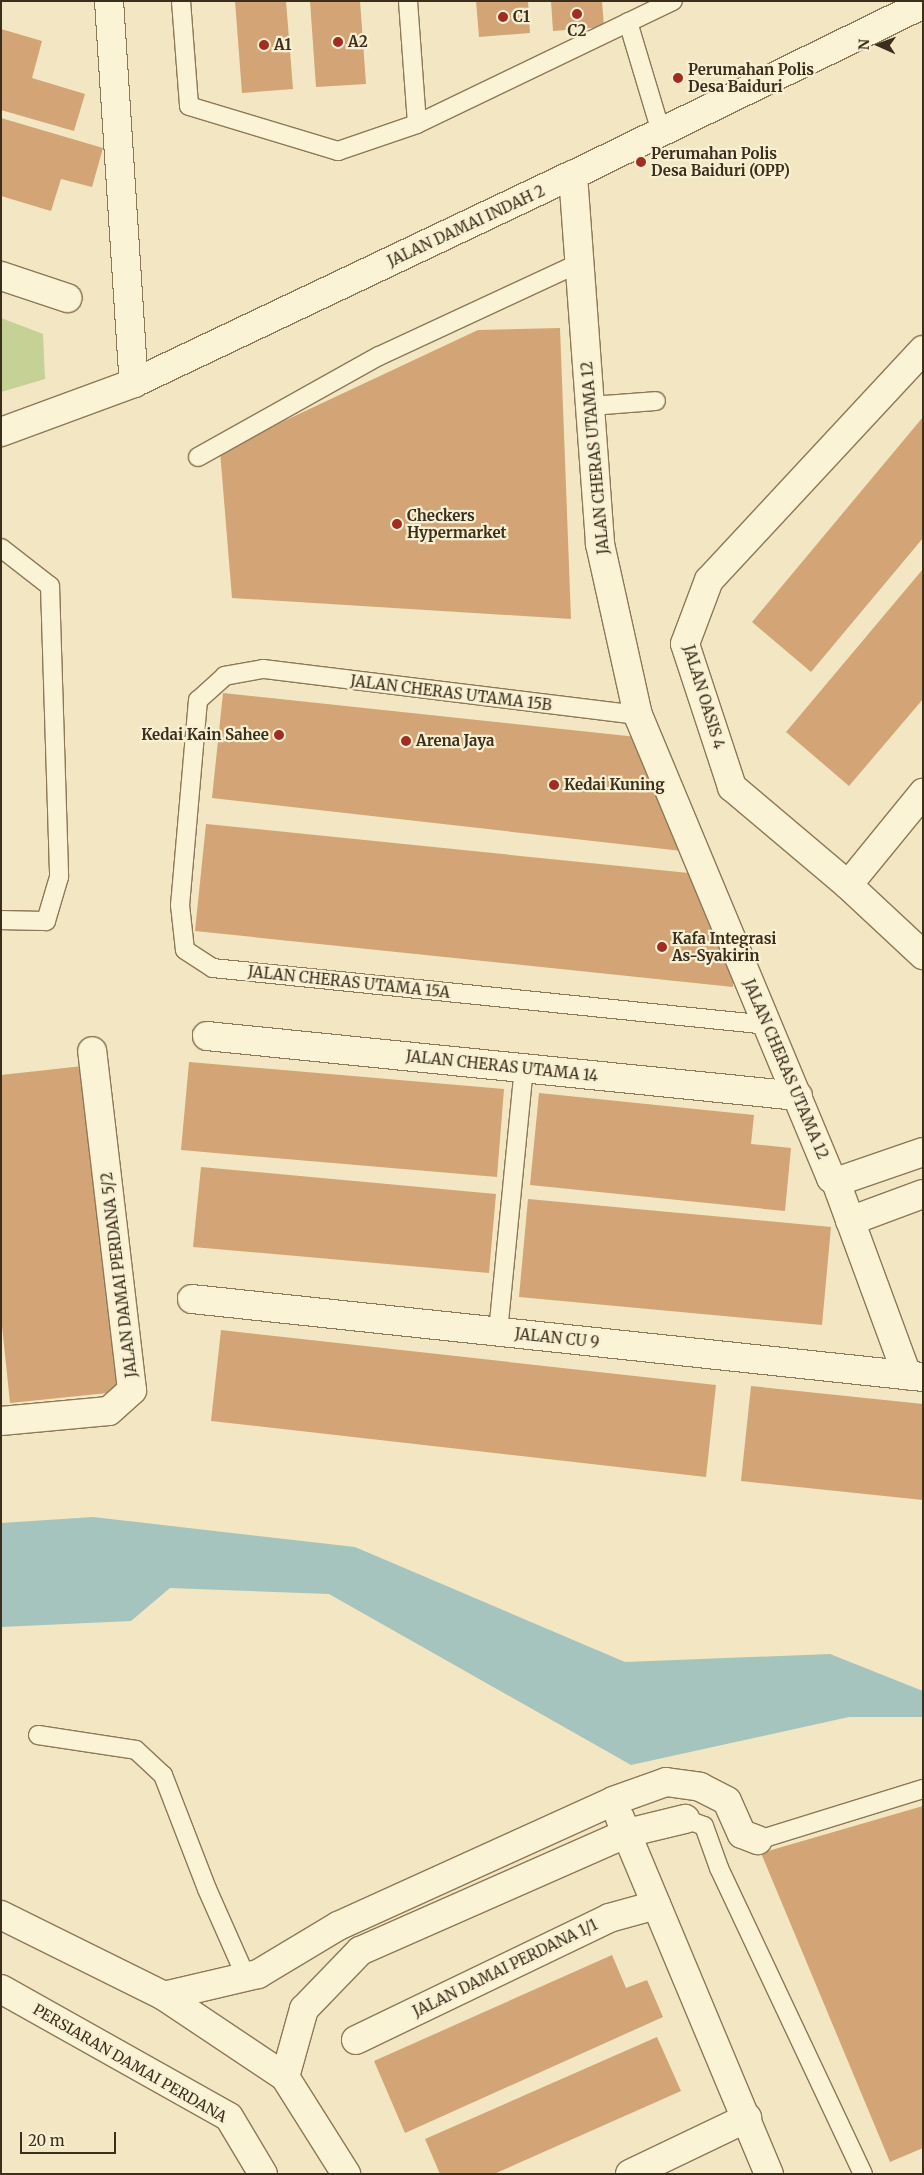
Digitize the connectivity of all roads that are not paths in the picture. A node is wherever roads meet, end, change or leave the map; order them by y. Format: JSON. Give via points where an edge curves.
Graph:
{"nodes":[{"id":1,"x":109,"y":1,"type":"edge"},
{"id":2,"x":181,"y":1,"type":"edge"},
{"id":3,"x":408,"y":1,"type":"edge"},
{"id":4,"x":673,"y":1,"type":"edge"},
{"id":5,"x":923,"y":4,"type":"edge"},
{"id":6,"x":645,"y":7,"type":"edge"},
{"id":7,"x":628,"y":22,"type":"junction"},
{"id":8,"x":417,"y":124,"type":"junction"},
{"id":9,"x":662,"y":132,"type":"junction"},
{"id":10,"x":573,"y":175,"type":"junction"},
{"id":11,"x":580,"y":263,"type":"junction"},
{"id":12,"x":1,"y":276,"type":"edge"},
{"id":13,"x":66,"y":298,"type":"dead end"},
{"id":14,"x":923,"y":350,"type":"edge"},
{"id":15,"x":134,"y":383,"type":"junction"},
{"id":16,"x":656,"y":401,"type":"dead end"},
{"id":17,"x":590,"y":406,"type":"junction"},
{"id":18,"x":1,"y":432,"type":"edge"},
{"id":19,"x":198,"y":457,"type":"dead end"},
{"id":20,"x":1,"y":548,"type":"edge"},
{"id":21,"x":198,"y":700,"type":"joint"},
{"id":22,"x":638,"y":715,"type":"junction"},
{"id":23,"x":923,"y":793,"type":"edge"},
{"id":24,"x":848,"y":885,"type":"junction"},
{"id":25,"x":1,"y":920,"type":"edge"},
{"id":26,"x":923,"y":955,"type":"edge"},
{"id":27,"x":768,"y":1025,"type":"junction"},
{"id":28,"x":207,"y":1036,"type":"dead end"},
{"id":29,"x":92,"y":1052,"type":"dead end"},
{"id":30,"x":524,"y":1069,"type":"junction"},
{"id":31,"x":798,"y":1096,"type":"junction"},
{"id":32,"x":923,"y":1152,"type":"edge"},
{"id":33,"x":836,"y":1182,"type":"junction"},
{"id":34,"x":923,"y":1194,"type":"edge"},
{"id":35,"x":850,"y":1221,"type":"junction"},
{"id":36,"x":192,"y":1299,"type":"dead end"},
{"id":37,"x":498,"y":1332,"type":"junction"},
{"id":38,"x":915,"y":1376,"type":"edge"},
{"id":39,"x":1,"y":1421,"type":"edge"},
{"id":40,"x":38,"y":1735,"type":"dead end"},
{"id":41,"x":923,"y":1789,"type":"edge"},
{"id":42,"x":613,"y":1801,"type":"junction"},
{"id":43,"x":685,"y":1819,"type":"joint"},
{"id":44,"x":627,"y":1834,"type":"junction"},
{"id":45,"x":758,"y":1840,"type":"joint"},
{"id":46,"x":656,"y":1905,"type":"junction"},
{"id":47,"x":1,"y":1915,"type":"edge"},
{"id":48,"x":246,"y":1977,"type":"junction"},
{"id":49,"x":1,"y":1989,"type":"edge"},
{"id":50,"x":164,"y":1996,"type":"junction"},
{"id":51,"x":356,"y":2040,"type":"dead end"},
{"id":52,"x":285,"y":2077,"type":"junction"},
{"id":53,"x":747,"y":2118,"type":"junction"},
{"id":54,"x":263,"y":2174,"type":"edge"},
{"id":55,"x":346,"y":2174,"type":"edge"},
{"id":56,"x":630,"y":2174,"type":"edge"},
{"id":57,"x":769,"y":2174,"type":"edge"},
{"id":58,"x":863,"y":2174,"type":"edge"}],
"edges":[{"from":1,"to":15,"type":"street"},
{"from":2,"to":8,"type":"lane","via":[[189,106],[338,151]]},
{"from":3,"to":8,"type":"lane"},
{"from":4,"to":6,"type":"lane"},
{"from":5,"to":9,"type":"street","name":"JALAN DAMAI INDAH 2"},
{"from":6,"to":7,"type":"lane"},
{"from":7,"to":8,"type":"lane"},
{"from":7,"to":9,"type":"lane"},
{"from":9,"to":10,"type":"street","name":"JALAN DAMAI INDAH 2"},
{"from":10,"to":11,"type":"street","name":"JALAN CHERAS UTAMA 12"},
{"from":10,"to":15,"type":"street","name":"JALAN DAMAI INDAH 2"},
{"from":11,"to":17,"type":"street","name":"JALAN CHERAS UTAMA 12"},
{"from":11,"to":19,"type":"lane","via":[[379,356]]},
{"from":12,"to":13,"type":"street"},
{"from":14,"to":24,"type":"street","name":"JALAN OASIS 4","via":[[709,580],[685,644],[732,787]]},
{"from":15,"to":18,"type":"street","name":"JALAN DAMAI INDAH 2"},
{"from":16,"to":17,"type":"lane"},
{"from":17,"to":22,"type":"street","name":"JALAN CHERAS UTAMA 12","via":[[600,544]]},
{"from":20,"to":25,"type":"lane","via":[[50,586],[59,876],[46,921]]},
{"from":21,"to":22,"type":"lane","name":"JALAN CHERAS UTAMA 15B","via":[[225,676],[263,669]]},
{"from":21,"to":27,"type":"lane","name":"JALAN CHERAS UTAMA 15A","via":[[180,905],[185,950],[213,968]]},
{"from":22,"to":27,"type":"street","name":"JALAN CHERAS UTAMA 12"},
{"from":23,"to":24,"type":"street"},
{"from":24,"to":26,"type":"street","name":"JALAN OASIS 4"},
{"from":27,"to":31,"type":"street","name":"JALAN CHERAS UTAMA 12"},
{"from":28,"to":30,"type":"street","name":"JALAN CHERAS UTAMA 14"},
{"from":29,"to":39,"type":"street","name":"JALAN DAMAI PERDANA 5/2","via":[[132,1390],[109,1412]]},
{"from":30,"to":31,"type":"street","name":"JALAN CHERAS UTAMA 14"},
{"from":30,"to":37,"type":"lane"},
{"from":31,"to":33,"type":"street","name":"JALAN CHERAS UTAMA 12","via":[[831,1178]]},
{"from":32,"to":33,"type":"street"},
{"from":33,"to":35,"type":"street","name":"JALAN CHERAS UTAMA 12"},
{"from":34,"to":35,"type":"street"},
{"from":35,"to":38,"type":"street","name":"JALAN CHERAS UTAMA 12"},
{"from":36,"to":37,"type":"street","name":"JALAN CU 9"},
{"from":37,"to":38,"type":"street","name":"JALAN CU 9"},
{"from":40,"to":48,"type":"lane","via":[[136,1750],[163,1775],[207,1889]]},
{"from":41,"to":45,"type":"lane"},
{"from":42,"to":44,"type":"street"},
{"from":42,"to":45,"type":"street","via":[[666,1782],[700,1787],[728,1801],[742,1834]]},
{"from":42,"to":48,"type":"street","via":[[338,1926],[258,1974]]},
{"from":43,"to":44,"type":"street"},
{"from":43,"to":58,"type":"lane","via":[[704,1826],[719,1868]]},
{"from":44,"to":46,"type":"street"},
{"from":44,"to":52,"type":"street","via":[[360,1951],[304,2009]]},
{"from":46,"to":51,"type":"street","name":"JALAN DAMAI PERDANA 1/1","via":[[609,1918]]},
{"from":46,"to":53,"type":"street"},
{"from":47,"to":50,"type":"street"},
{"from":48,"to":50,"type":"street"},
{"from":49,"to":54,"type":"street","name":"PERSIARAN DAMAI PERDANA","via":[[229,2117]]},
{"from":50,"to":52,"type":"street"},
{"from":52,"to":55,"type":"street"},
{"from":53,"to":56,"type":"street"},
{"from":53,"to":57,"type":"street"}]}
